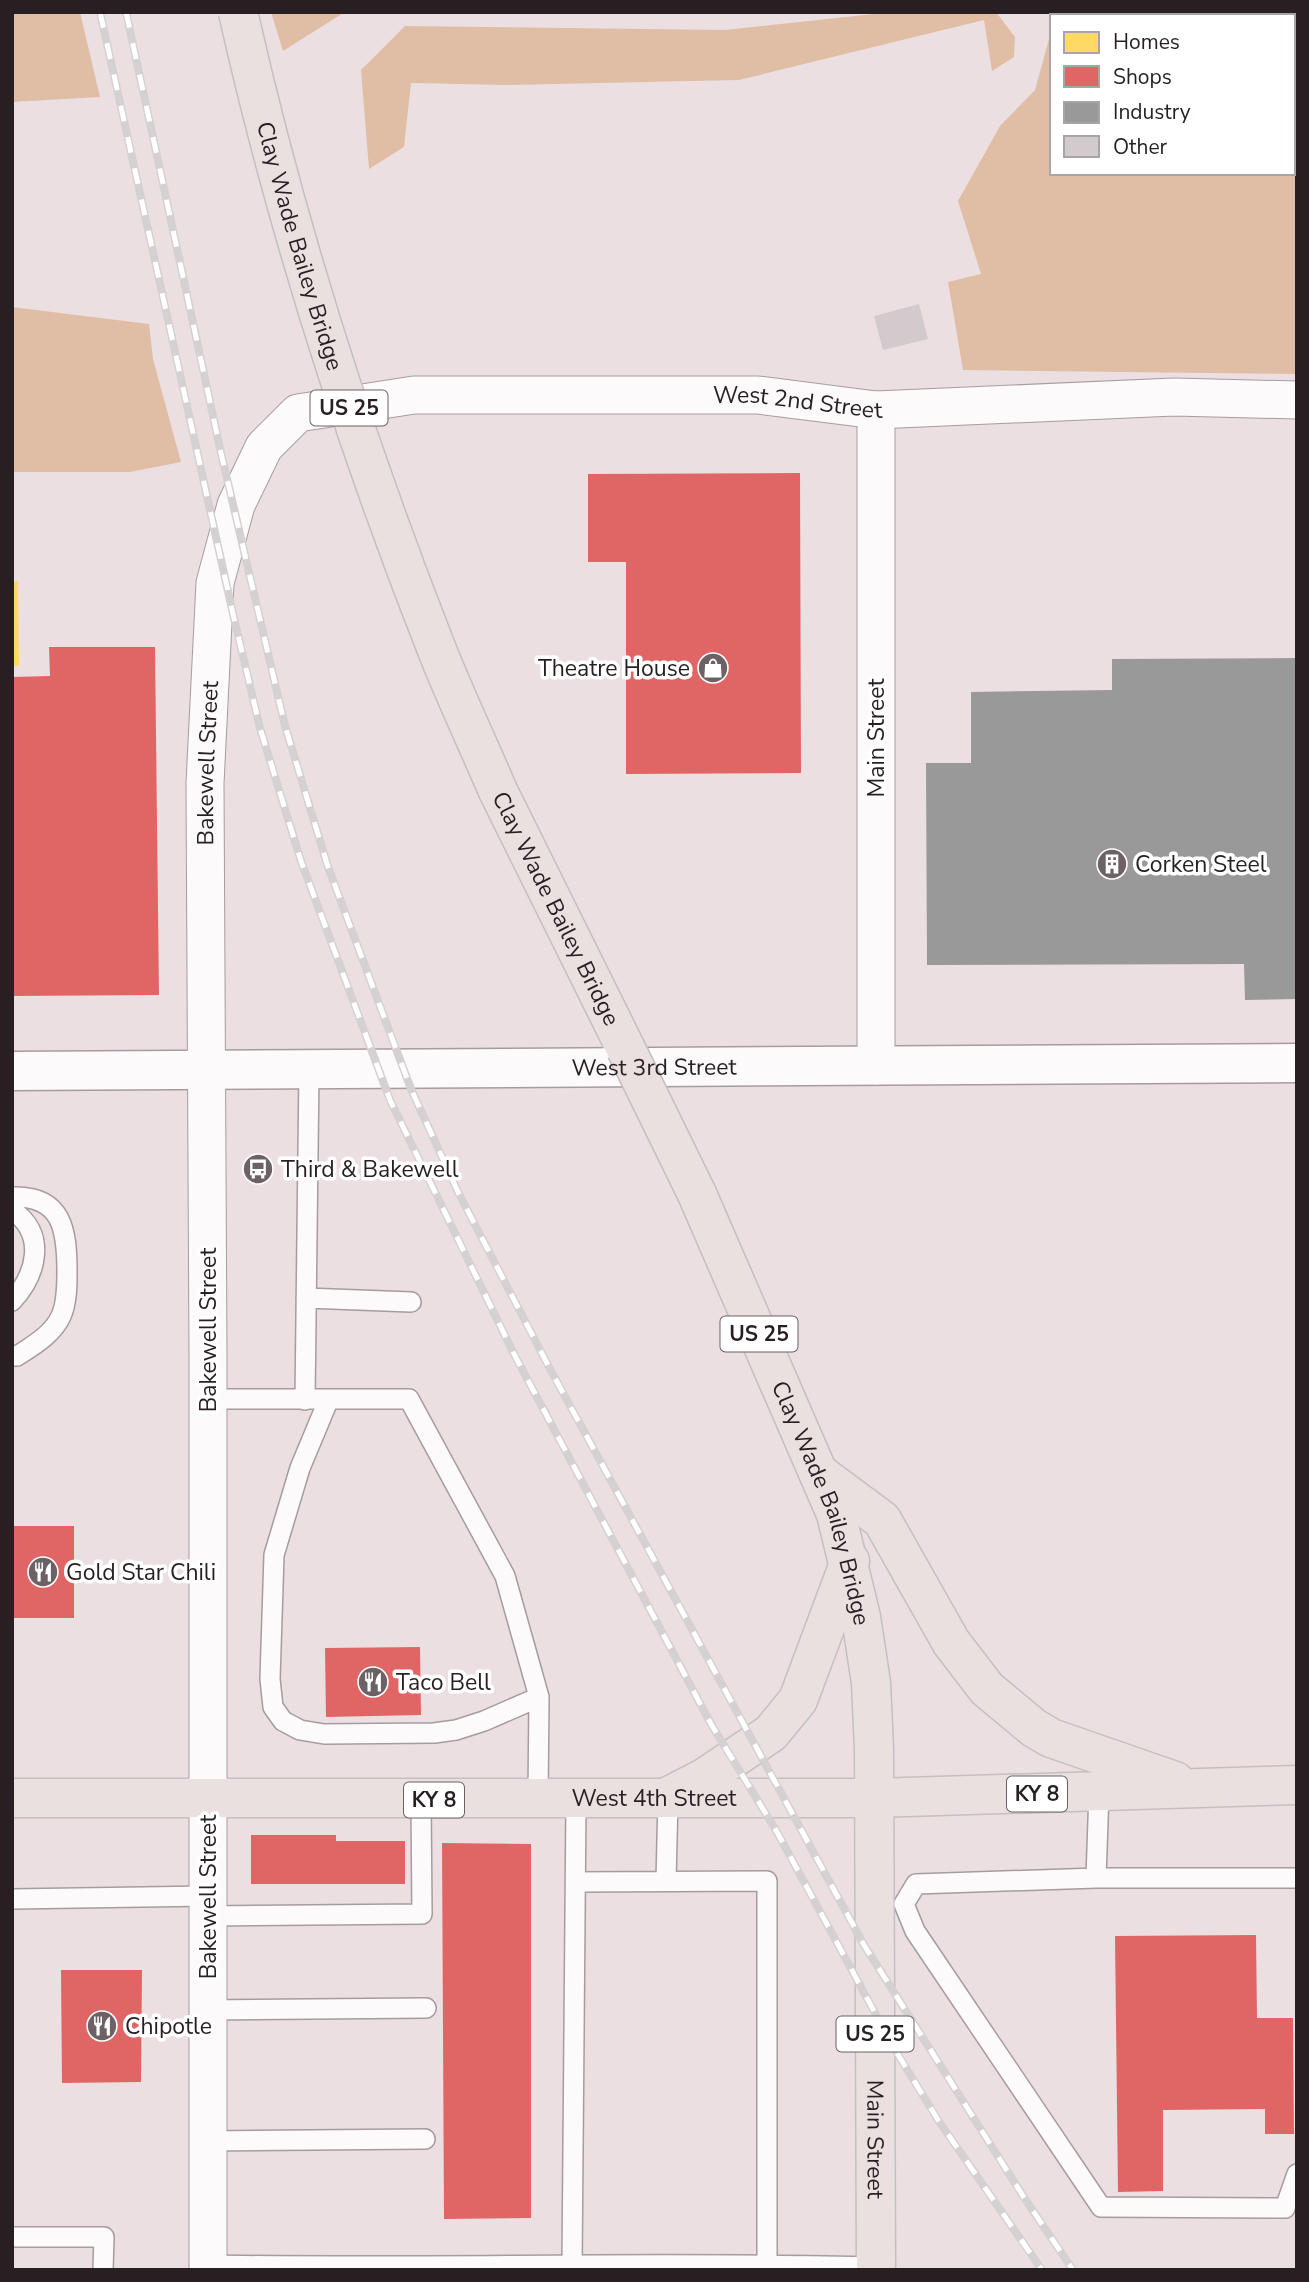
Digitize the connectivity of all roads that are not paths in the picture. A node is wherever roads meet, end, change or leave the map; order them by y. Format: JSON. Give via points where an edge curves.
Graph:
{"nodes":[{"id":1,"x":238,"y":12,"type":"edge"},
{"id":2,"x":1297,"y":400,"type":"edge"},
{"id":3,"x":876,"y":410,"type":"junction"},
{"id":4,"x":298,"y":413,"type":"joint"},
{"id":5,"x":1297,"y":1063,"type":"edge"},
{"id":6,"x":876,"y":1066,"type":"junction"},
{"id":7,"x":206,"y":1070,"type":"junction"},
{"id":8,"x":309,"y":1070,"type":"junction"},
{"id":9,"x":12,"y":1071,"type":"edge"},
{"id":10,"x":12,"y":1196,"type":"edge"},
{"id":11,"x":12,"y":1210,"type":"edge"},
{"id":12,"x":306,"y":1298,"type":"junction"},
{"id":13,"x":12,"y":1301,"type":"edge"},
{"id":14,"x":411,"y":1302,"type":"dead end"},
{"id":15,"x":12,"y":1356,"type":"edge"},
{"id":16,"x":208,"y":1399,"type":"junction"},
{"id":17,"x":304,"y":1400,"type":"junction"},
{"id":18,"x":328,"y":1401,"type":"junction"},
{"id":19,"x":820,"y":1474,"type":"junction"},
{"id":20,"x":850,"y":1561,"type":"junction"},
{"id":21,"x":539,"y":1697,"type":"junction"},
{"id":22,"x":1297,"y":1785,"type":"edge"},
{"id":23,"x":1200,"y":1790,"type":"junction"},
{"id":24,"x":1099,"y":1792,"type":"junction"},
{"id":25,"x":12,"y":1798,"type":"edge"},
{"id":26,"x":538,"y":1798,"type":"junction"},
{"id":27,"x":874,"y":1798,"type":"junction"},
{"id":28,"x":208,"y":1799,"type":"junction"},
{"id":29,"x":664,"y":1799,"type":"junction"},
{"id":30,"x":421,"y":1800,"type":"junction"},
{"id":31,"x":576,"y":1800,"type":"junction"},
{"id":32,"x":1096,"y":1878,"type":"junction"},
{"id":33,"x":1297,"y":1878,"type":"edge"},
{"id":34,"x":576,"y":1881,"type":"junction"},
{"id":35,"x":666,"y":1881,"type":"junction"},
{"id":36,"x":12,"y":1899,"type":"edge"},
{"id":37,"x":208,"y":1906,"type":"junction"},
{"id":38,"x":426,"y":2007,"type":"dead end"},
{"id":39,"x":208,"y":2010,"type":"junction"},
{"id":40,"x":425,"y":2139,"type":"dead end"},
{"id":41,"x":208,"y":2141,"type":"junction"},
{"id":42,"x":1297,"y":2174,"type":"edge"},
{"id":43,"x":1291,"y":2207,"type":"edge"},
{"id":44,"x":12,"y":2237,"type":"edge"},
{"id":45,"x":767,"y":2265,"type":"junction"},
{"id":46,"x":572,"y":2266,"type":"junction"},
{"id":47,"x":208,"y":2267,"type":"edge"},
{"id":48,"x":808,"y":2267,"type":"edge"},
{"id":49,"x":282,"y":2268,"type":"edge"},
{"id":50,"x":387,"y":2268,"type":"edge"},
{"id":51,"x":876,"y":2268,"type":"edge"},
{"id":52,"x":410,"y":2269,"type":"edge"},
{"id":53,"x":435,"y":2269,"type":"edge"},
{"id":54,"x":103,"y":2270,"type":"edge"}],
"edges":[{"from":1,"to":19,"type":"main road","name":"Clay Wade Bailey Bridge","number":"US 25","bridge":true,"via":[[260,112],[311,294],[377,491],[438,652],[498,791],[697,1194]]},
{"from":2,"to":3,"type":"street","name":"West 2nd Street","via":[[1174,397]]},
{"from":3,"to":4,"type":"street","name":"West 2nd Street","via":[[758,396],[414,395]]},
{"from":3,"to":6,"type":"street","name":"Main Street"},
{"from":4,"to":7,"type":"street","name":"Bakewell Street","via":[[258,459],[236,505],[215,583],[205,783]]},
{"from":5,"to":6,"type":"street","name":"West 3rd Street"},
{"from":6,"to":8,"type":"street","name":"West 3rd Street"},
{"from":7,"to":8,"type":"street","name":"West 3rd Street"},
{"from":7,"to":9,"type":"street","name":"West 3rd Street"},
{"from":7,"to":16,"type":"street","name":"Bakewell Street"},
{"from":8,"to":12,"type":"lane"},
{"from":10,"to":15,"type":"lane","via":[[46,1202],[60,1218],[67,1242],[67,1288],[61,1315],[44,1339]]},
{"from":11,"to":13,"type":"lane","via":[[31,1229],[35,1251],[33,1270]]},
{"from":12,"to":14,"type":"lane"},
{"from":12,"to":17,"type":"lane"},
{"from":16,"to":17,"type":"lane"},
{"from":16,"to":28,"type":"street","name":"Bakewell Street"},
{"from":17,"to":18,"type":"lane"},
{"from":18,"to":21,"type":"lane","via":[[409,1399],[505,1576]]},
{"from":18,"to":21,"type":"lane","via":[[300,1468],[274,1555],[273,1707],[283,1721],[324,1734],[433,1733],[484,1721]]},
{"from":19,"to":20,"type":"main road","name":"Clay Wade Bailey Bridge","number":"US 25"},
{"from":19,"to":23,"type":"main road","via":[[882,1520],[951,1642],[987,1689],[1051,1738]]},
{"from":20,"to":27,"type":"main road","name":"Clay Wade Bailey Bridge","number":"US 25","via":[[871,1683]]},
{"from":20,"to":29,"type":"main road","via":[[798,1700],[771,1733]]},
{"from":21,"to":26,"type":"lane"},
{"from":22,"to":23,"type":"main road","name":"West 4th Street","number":"KY 8"},
{"from":23,"to":24,"type":"main road","name":"West 4th Street","number":"KY 8"},
{"from":24,"to":27,"type":"main road","name":"West 4th Street","number":"KY 8"},
{"from":24,"to":32,"type":"lane"},
{"from":25,"to":28,"type":"main road","name":"West 4th Street","number":"KY 8"},
{"from":26,"to":30,"type":"main road","name":"West 4th Street","number":"KY 8"},
{"from":26,"to":31,"type":"main road","name":"West 4th Street","number":"KY 8"},
{"from":27,"to":29,"type":"main road","name":"West 4th Street","number":"KY 8"},
{"from":27,"to":51,"type":"main road","name":"Main Street","number":"US 25"},
{"from":28,"to":30,"type":"main road","name":"West 4th Street","number":"KY 8"},
{"from":28,"to":37,"type":"street","name":"Bakewell Street"},
{"from":29,"to":31,"type":"main road","name":"West 4th Street","number":"KY 8"},
{"from":29,"to":35,"type":"lane"},
{"from":30,"to":37,"type":"lane","via":[[422,1913]]},
{"from":31,"to":34,"type":"lane"},
{"from":32,"to":33,"type":"lane"},
{"from":32,"to":43,"type":"lane","via":[[916,1884],[904,1904],[915,1931],[1101,2207]]},
{"from":34,"to":35,"type":"lane"},
{"from":34,"to":46,"type":"lane"},
{"from":35,"to":45,"type":"lane","via":[[767,1881]]},
{"from":36,"to":37,"type":"lane"},
{"from":37,"to":39,"type":"street","name":"Bakewell Street"},
{"from":38,"to":39,"type":"lane"},
{"from":39,"to":41,"type":"street","name":"Bakewell Street"},
{"from":40,"to":41,"type":"lane"},
{"from":41,"to":47,"type":"street","name":"Bakewell Street"},
{"from":42,"to":43,"type":"lane"},
{"from":44,"to":54,"type":"lane","via":[[104,2237]]},
{"from":45,"to":46,"type":"lane"},
{"from":45,"to":48,"type":"lane"},
{"from":46,"to":53,"type":"lane"},
{"from":47,"to":49,"type":"lane"},
{"from":48,"to":51,"type":"lane"},
{"from":49,"to":50,"type":"lane"},
{"from":50,"to":52,"type":"lane"},
{"from":52,"to":53,"type":"lane"}]}
